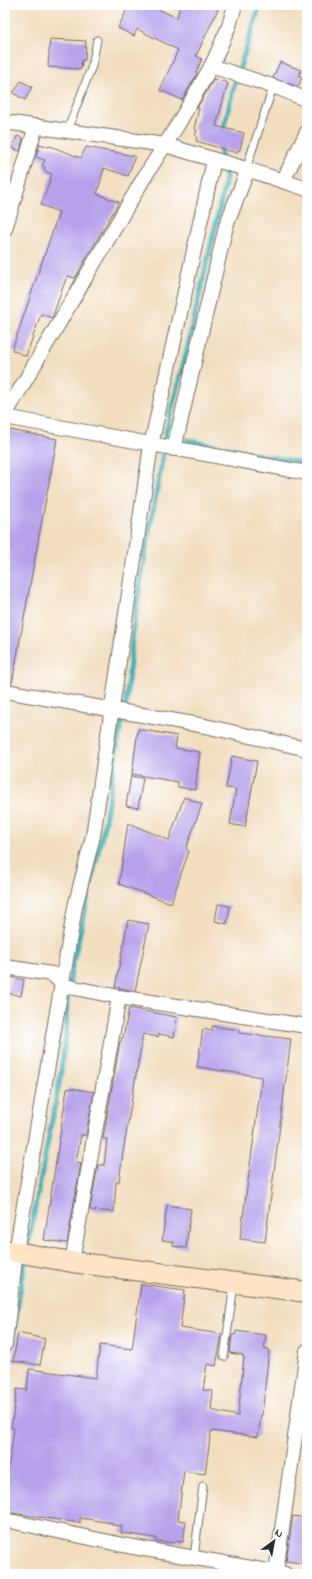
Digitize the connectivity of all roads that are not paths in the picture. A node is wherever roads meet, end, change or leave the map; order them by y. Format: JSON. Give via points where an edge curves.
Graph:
{"nodes":[{"id":1,"x":235,"y":5,"type":"edge"},
{"id":2,"x":97,"y":40,"type":"dead end"},
{"id":3,"x":211,"y":66,"type":"junction"},
{"id":4,"x":272,"y":87,"type":"junction"},
{"id":5,"x":307,"y":100,"type":"edge"},
{"id":6,"x":5,"y":122,"type":"edge"},
{"id":7,"x":36,"y":126,"type":"junction"},
{"id":8,"x":67,"y":131,"type":"junction"},
{"id":9,"x":307,"y":132,"type":"edge"},
{"id":10,"x":165,"y":145,"type":"junction"},
{"id":11,"x":215,"y":160,"type":"junction"},
{"id":12,"x":243,"y":168,"type":"junction"},
{"id":13,"x":283,"y":181,"type":"junction"},
{"id":14,"x":307,"y":189,"type":"edge"},
{"id":15,"x":5,"y":228,"type":"edge"},
{"id":16,"x":5,"y":416,"type":"edge"},
{"id":17,"x":150,"y":445,"type":"junction"},
{"id":18,"x":174,"y":449,"type":"junction"},
{"id":19,"x":307,"y":473,"type":"edge"},
{"id":20,"x":5,"y":691,"type":"edge"},
{"id":21,"x":111,"y":710,"type":"junction"},
{"id":22,"x":307,"y":748,"type":"edge"},
{"id":23,"x":5,"y":967,"type":"edge"},
{"id":24,"x":62,"y":983,"type":"junction"},
{"id":25,"x":119,"y":997,"type":"junction"},
{"id":26,"x":307,"y":1026,"type":"edge"},
{"id":27,"x":19,"y":1252,"type":"edge"},
{"id":28,"x":72,"y":1262,"type":"junction"},
{"id":29,"x":234,"y":1282,"type":"junction"},
{"id":30,"x":307,"y":1292,"type":"edge"},
{"id":31,"x":5,"y":1344,"type":"edge"},
{"id":32,"x":307,"y":1351,"type":"edge"},
{"id":33,"x":224,"y":1357,"type":"dead end"},
{"id":34,"x":203,"y":1486,"type":"dead end"},
{"id":35,"x":5,"y":1520,"type":"edge"},
{"id":36,"x":194,"y":1558,"type":"junction"},
{"id":37,"x":280,"y":1573,"type":"edge"}],
"edges":[{"from":1,"to":3,"type":"street","via":[[229,26]]},
{"from":2,"to":8,"type":"lane","via":[[92,66]]},
{"from":3,"to":4,"type":"street"},
{"from":3,"to":10,"type":"street"},
{"from":4,"to":5,"type":"street"},
{"from":4,"to":12,"type":"lane","via":[[266,111]]},
{"from":6,"to":7,"type":"street"},
{"from":7,"to":8,"type":"street"},
{"from":7,"to":15,"type":"street"},
{"from":8,"to":10,"type":"street"},
{"from":9,"to":13,"type":"street"},
{"from":10,"to":11,"type":"street"},
{"from":10,"to":16,"type":"street"},
{"from":11,"to":12,"type":"street"},
{"from":11,"to":17,"type":"street"},
{"from":12,"to":13,"type":"street"},
{"from":12,"to":18,"type":"street","via":[[226,226]]},
{"from":13,"to":14,"type":"street"},
{"from":16,"to":17,"type":"street"},
{"from":17,"to":18,"type":"street"},
{"from":17,"to":21,"type":"street"},
{"from":18,"to":19,"type":"street"},
{"from":20,"to":21,"type":"street"},
{"from":21,"to":22,"type":"street","via":[[205,726]]},
{"from":21,"to":24,"type":"street","via":[[93,836],[75,907]]},
{"from":23,"to":24,"type":"street","via":[[52,974]]},
{"from":24,"to":25,"type":"street","via":[[65,986]]},
{"from":24,"to":27,"type":"street"},
{"from":25,"to":26,"type":"street"},
{"from":25,"to":28,"type":"street"},
{"from":27,"to":28,"type":"street"},
{"from":27,"to":31,"type":"street"},
{"from":28,"to":29,"type":"street"},
{"from":29,"to":30,"type":"street"},
{"from":29,"to":33,"type":"lane"},
{"from":32,"to":37,"type":"street"},
{"from":34,"to":36,"type":"lane"},
{"from":35,"to":36,"type":"street"},
{"from":36,"to":37,"type":"street"}]}
